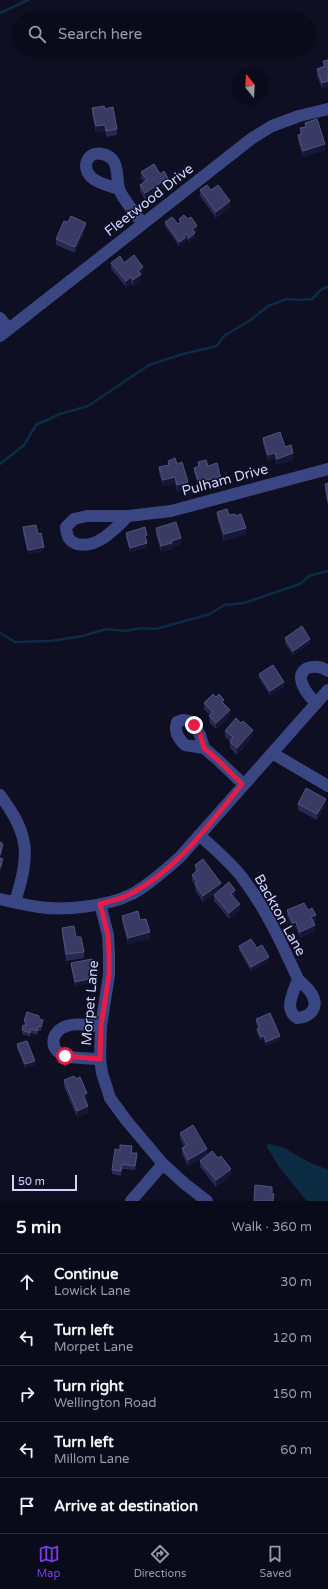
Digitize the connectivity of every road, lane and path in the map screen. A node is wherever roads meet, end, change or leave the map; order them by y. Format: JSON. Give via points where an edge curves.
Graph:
{"nodes":[{"id":1,"x":328,"y":110,"type":"edge"},
{"id":2,"x":119,"y":189,"type":"dead end"},
{"id":3,"x":143,"y":224,"type":"junction"},
{"id":4,"x":0,"y":318,"type":"edge"},
{"id":5,"x":5,"y":332,"type":"edge"},
{"id":6,"x":328,"y":469,"type":"edge"},
{"id":7,"x":128,"y":516,"type":"dead end"},
{"id":8,"x":328,"y":671,"type":"edge"},
{"id":9,"x":328,"y":690,"type":"edge"},
{"id":10,"x":316,"y":704,"type":"junction"},
{"id":11,"x":204,"y":748,"type":"dead end"},
{"id":12,"x":272,"y":753,"type":"junction"},
{"id":13,"x":242,"y":784,"type":"junction"},
{"id":14,"x":328,"y":786,"type":"edge"},
{"id":15,"x":0,"y":795,"type":"edge"},
{"id":16,"x":200,"y":835,"type":"junction"},
{"id":17,"x":0,"y":899,"type":"edge"},
{"id":18,"x":15,"y":902,"type":"junction"},
{"id":19,"x":100,"y":904,"type":"junction"},
{"id":20,"x":298,"y":979,"type":"dead end"},
{"id":21,"x":101,"y":1026,"type":"junction"},
{"id":22,"x":100,"y":1059,"type":"junction"},
{"id":23,"x":163,"y":1164,"type":"junction"},
{"id":24,"x":196,"y":1196,"type":"edge"},
{"id":25,"x":131,"y":1201,"type":"edge"},
{"id":26,"x":207,"y":1201,"type":"edge"}],
"edges":[{"from":1,"to":3,"type":"street","name":"Fleetwood Drive","via":[[292,119],[262,132]]},
{"from":2,"to":3,"type":"street"},
{"from":3,"to":5,"type":"street","name":"Fleetwood Drive"},
{"from":4,"to":5,"type":"street"},
{"from":6,"to":7,"type":"street","name":"Pulham Drive","via":[[171,511]]},
{"from":8,"to":10,"type":"street","via":[[317,666],[310,666],[303,671],[303,685]]},
{"from":9,"to":10,"type":"street"},
{"from":10,"to":12,"type":"street"},
{"from":11,"to":13,"type":"street"},
{"from":12,"to":13,"type":"street"},
{"from":12,"to":14,"type":"street"},
{"from":13,"to":16,"type":"street"},
{"from":15,"to":18,"type":"street","via":[[22,830],[25,849]]},
{"from":16,"to":19,"type":"street","via":[[159,876],[131,894]]},
{"from":16,"to":20,"type":"street","name":"Backton Lane","via":[[241,876],[281,942]]},
{"from":17,"to":18,"type":"street"},
{"from":18,"to":19,"type":"street","via":[[63,908]]},
{"from":19,"to":21,"type":"street","name":"Morpet Lane","via":[[108,935],[109,954],[109,975]]},
{"from":21,"to":22,"type":"street","name":"Morpet Lane"},
{"from":21,"to":22,"type":"street","via":[[67,1026],[54,1036],[53,1044],[56,1051],[65,1056]]},
{"from":22,"to":23,"type":"street","name":"Morpet Lane","via":[[110,1098]]},
{"from":23,"to":24,"type":"street","name":"Morpet Lane"},
{"from":23,"to":25,"type":"street"},
{"from":24,"to":26,"type":"street","name":"Morpet Lane"}]}
